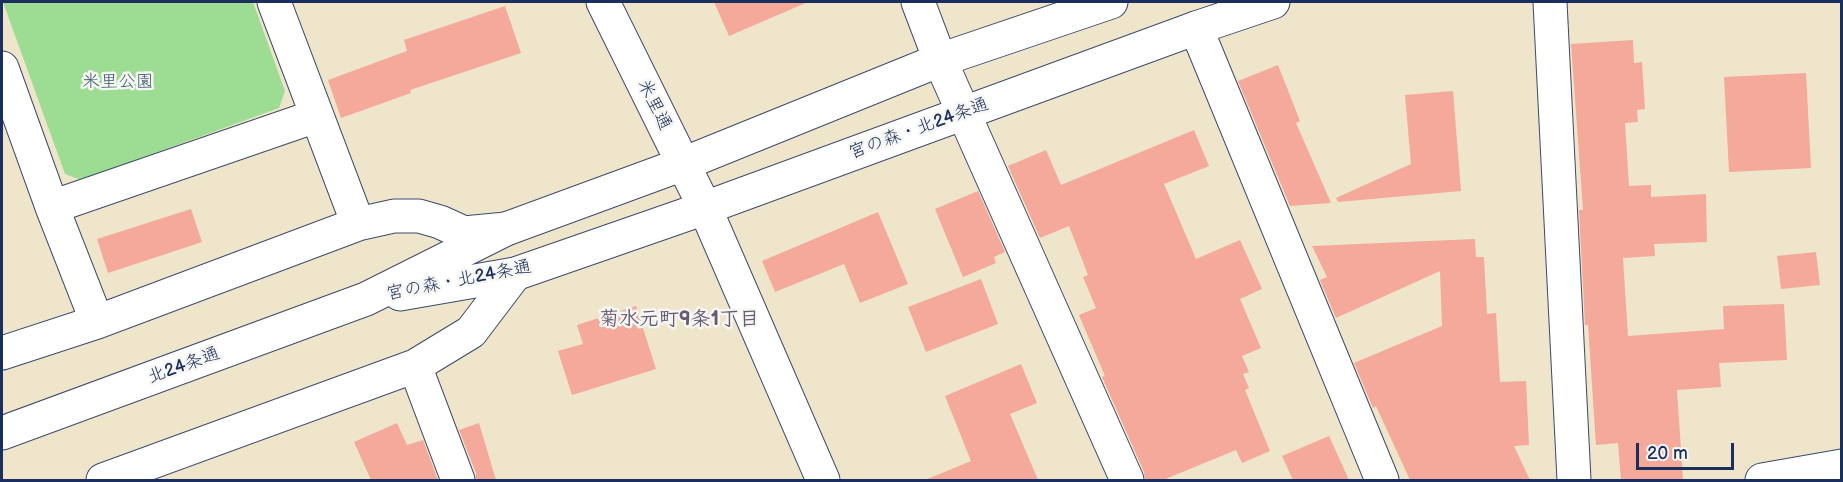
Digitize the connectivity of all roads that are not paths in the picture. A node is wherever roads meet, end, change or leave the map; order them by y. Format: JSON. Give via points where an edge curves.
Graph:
{"nodes":[{"id":1,"x":274,"y":2,"type":"edge"},
{"id":2,"x":603,"y":2,"type":"edge"},
{"id":3,"x":918,"y":2,"type":"edge"},
{"id":4,"x":1111,"y":2,"type":"edge"},
{"id":5,"x":1273,"y":2,"type":"edge"},
{"id":6,"x":1550,"y":2,"type":"edge"},
{"id":7,"x":1196,"y":28,"type":"junction"},
{"id":8,"x":940,"y":60,"type":"junction"},
{"id":9,"x":2,"y":68,"type":"edge"},
{"id":10,"x":964,"y":112,"type":"junction"},
{"id":11,"x":316,"y":116,"type":"junction"},
{"id":12,"x":683,"y":164,"type":"junction"},
{"id":13,"x":52,"y":207,"type":"junction"},
{"id":14,"x":705,"y":208,"type":"junction"},
{"id":15,"x":358,"y":224,"type":"junction"},
{"id":16,"x":506,"y":229,"type":"junction"},
{"id":17,"x":515,"y":274,"type":"junction"},
{"id":18,"x":366,"y":299,"type":"junction"},
{"id":19,"x":97,"y":322,"type":"junction"},
{"id":20,"x":2,"y":353,"type":"edge"},
{"id":21,"x":415,"y":366,"type":"junction"},
{"id":22,"x":2,"y":433,"type":"edge"},
{"id":23,"x":1842,"y":466,"type":"edge"},
{"id":24,"x":148,"y":472,"type":"edge"},
{"id":25,"x":103,"y":480,"type":"edge"},
{"id":26,"x":458,"y":480,"type":"edge"},
{"id":27,"x":823,"y":480,"type":"edge"},
{"id":28,"x":1127,"y":480,"type":"edge"},
{"id":29,"x":1382,"y":480,"type":"edge"},
{"id":30,"x":1574,"y":480,"type":"edge"},
{"id":31,"x":1762,"y":480,"type":"edge"}],
"edges":[{"from":1,"to":11,"type":"street"},
{"from":2,"to":12,"type":"street","name":"米里通"},
{"from":3,"to":8,"type":"street"},
{"from":4,"to":8,"type":"street","name":"宮の森・北24条通"},
{"from":5,"to":7,"type":"street","name":"宮の森・北24条通"},
{"from":6,"to":30,"type":"street"},
{"from":7,"to":10,"type":"street","name":"宮の森・北24条通"},
{"from":7,"to":29,"type":"street"},
{"from":8,"to":10,"type":"street"},
{"from":8,"to":12,"type":"street","name":"宮の森・北24条通"},
{"from":9,"to":13,"type":"street"},
{"from":10,"to":14,"type":"street","name":"宮の森・北24条通"},
{"from":10,"to":28,"type":"street"},
{"from":11,"to":13,"type":"street"},
{"from":11,"to":15,"type":"street"},
{"from":12,"to":14,"type":"street","name":"米里通"},
{"from":12,"to":16,"type":"street","name":"宮の森・北24条通"},
{"from":13,"to":19,"type":"street"},
{"from":14,"to":17,"type":"street","name":"宮の森・北24条通"},
{"from":14,"to":27,"type":"street","name":"米里通"},
{"from":15,"to":16,"type":"street","via":[[394,216],[419,216],[464,233]]},
{"from":15,"to":19,"type":"street"},
{"from":16,"to":18,"type":"street","name":"宮の森・北24条通"},
{"from":17,"to":18,"type":"street","name":"宮の森・北24条通"},
{"from":17,"to":21,"type":"street","via":[[471,332]]},
{"from":18,"to":22,"type":"street","name":"北24条通"},
{"from":19,"to":20,"type":"street"},
{"from":21,"to":24,"type":"street"},
{"from":21,"to":26,"type":"street"},
{"from":23,"to":31,"type":"street"},
{"from":24,"to":25,"type":"street"}]}
